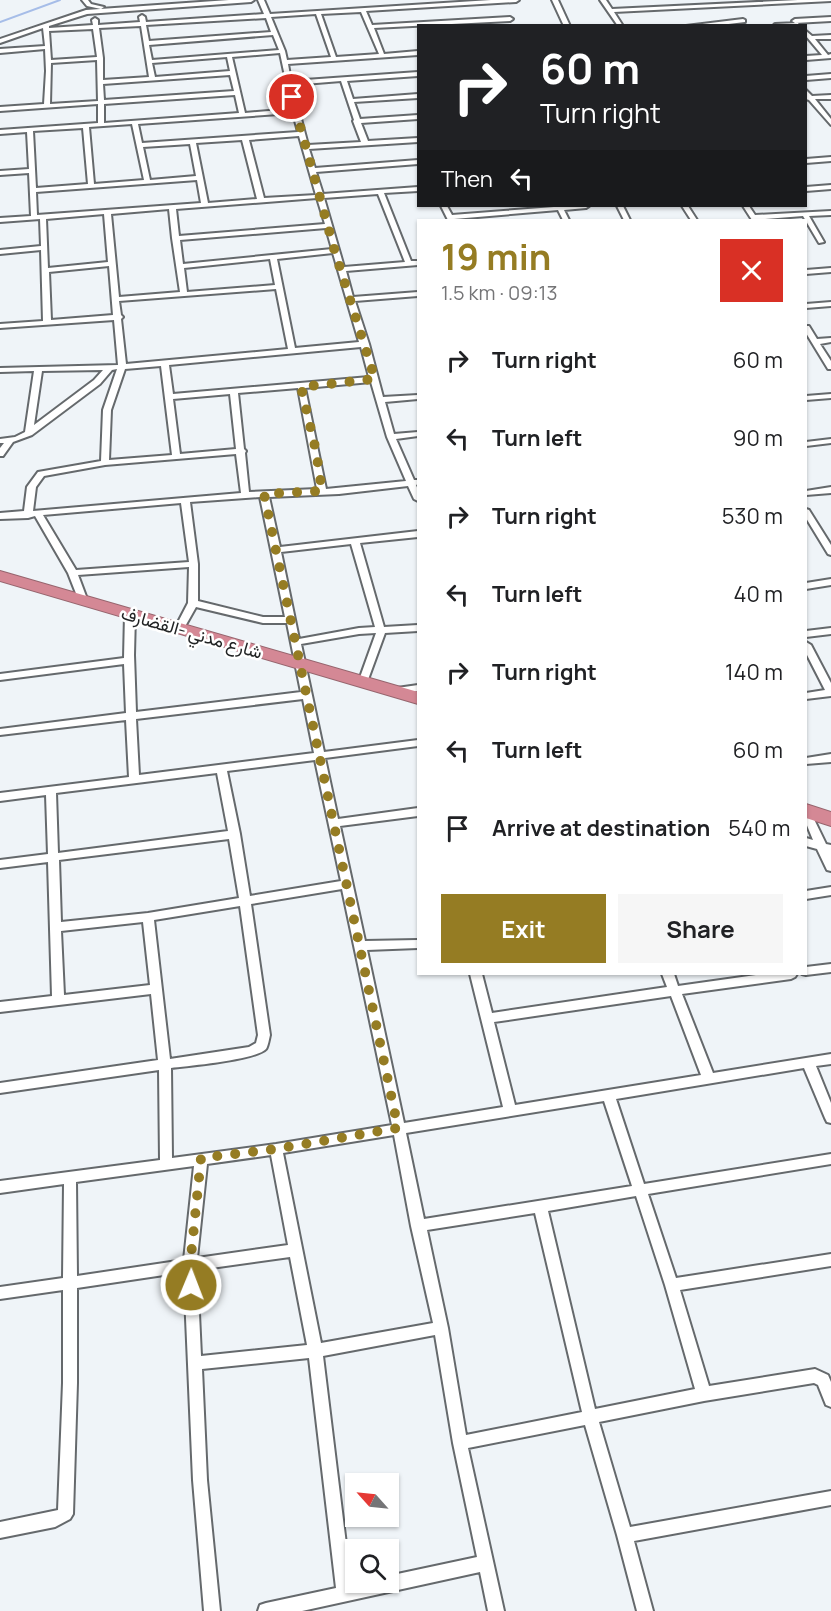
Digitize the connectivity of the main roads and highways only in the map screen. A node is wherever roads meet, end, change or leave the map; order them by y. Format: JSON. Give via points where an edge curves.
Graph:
{"nodes":[{"id":1,"x":0,"y":576,"type":"edge"},
{"id":2,"x":417,"y":698,"type":"edge"},
{"id":3,"x":807,"y":812,"type":"edge"},
{"id":4,"x":831,"y":819,"type":"edge"}],
"edges":[{"from":1,"to":2,"type":"highway","name":"شارع مدني -القضارف"},
{"from":3,"to":4,"type":"highway"}]}
